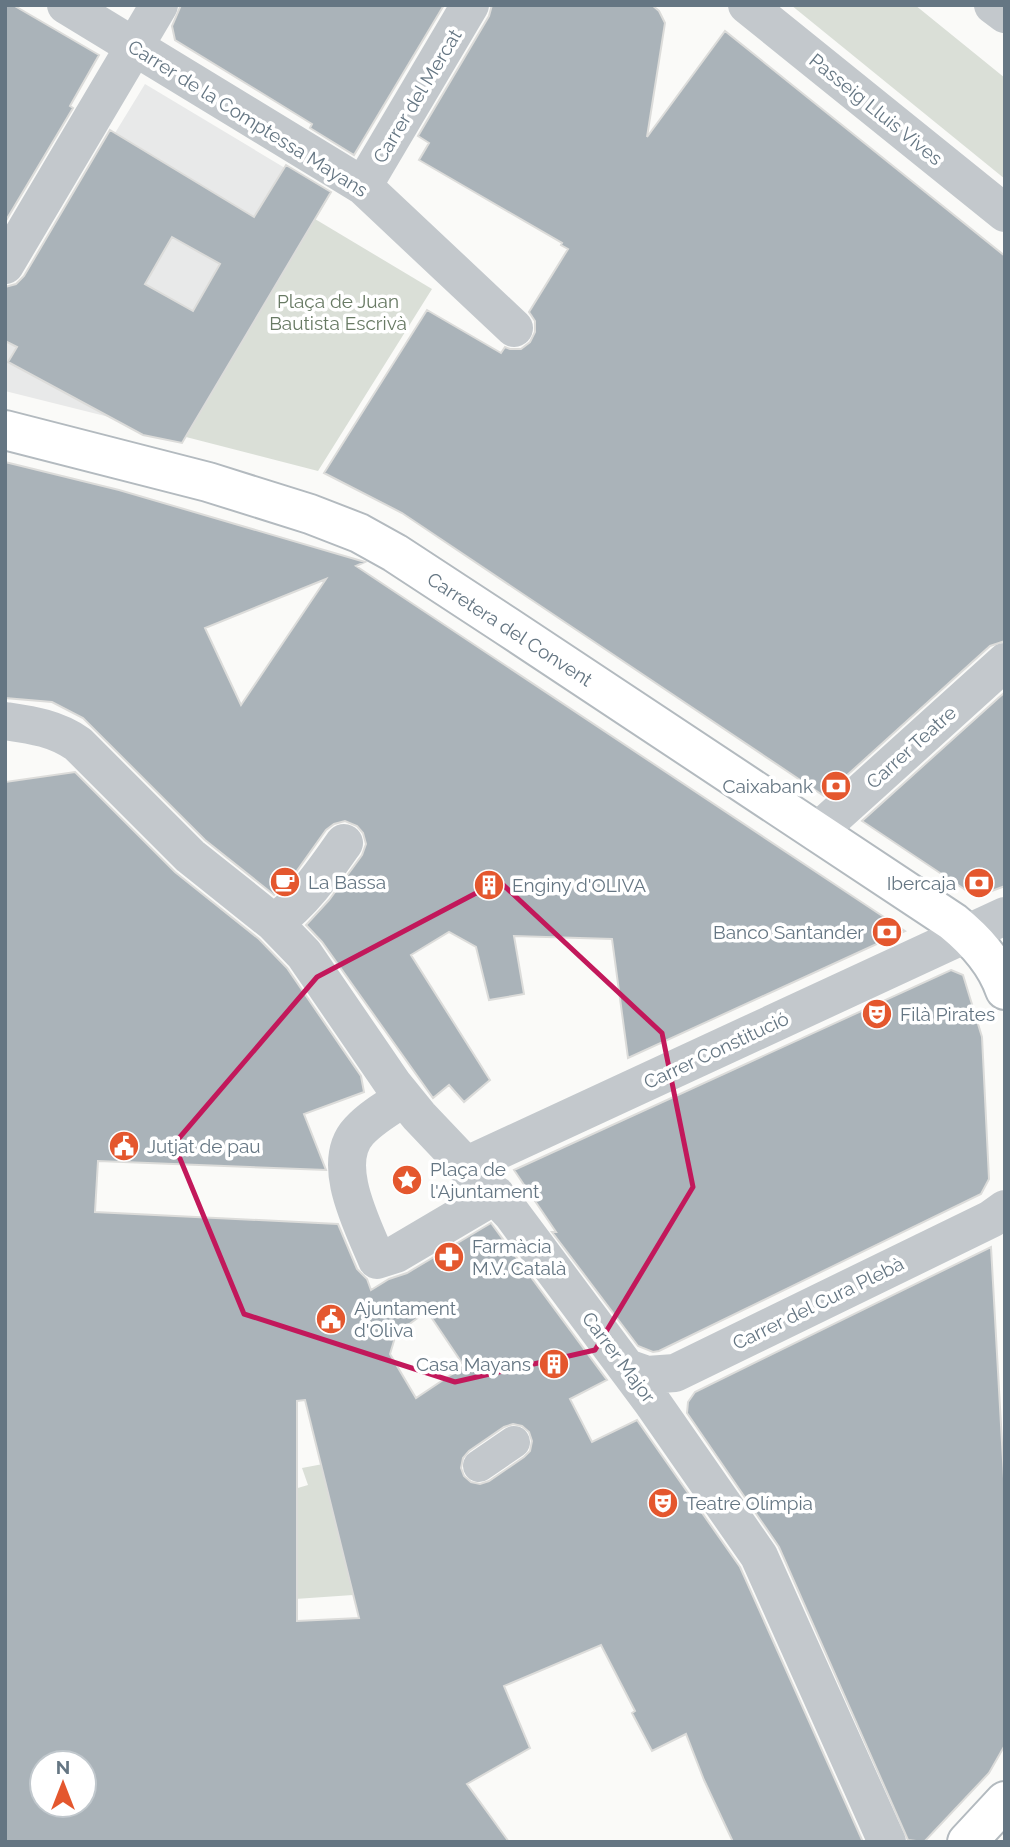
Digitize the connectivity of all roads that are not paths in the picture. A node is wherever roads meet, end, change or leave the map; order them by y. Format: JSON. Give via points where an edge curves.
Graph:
{"nodes":[{"id":1,"x":66,"y":5,"type":"edge"},
{"id":2,"x":159,"y":5,"type":"edge"},
{"id":3,"x":470,"y":5,"type":"edge"},
{"id":4,"x":747,"y":5,"type":"edge"},
{"id":5,"x":993,"y":5,"type":"edge"},
{"id":6,"x":1005,"y":14,"type":"edge"},
{"id":7,"x":134,"y":46,"type":"junction"},
{"id":8,"x":363,"y":186,"type":"junction"},
{"id":9,"x":1005,"y":213,"type":"edge"},
{"id":10,"x":5,"y":265,"type":"edge"},
{"id":11,"x":514,"y":328,"type":"dead end"},
{"id":12,"x":5,"y":430,"type":"edge"},
{"id":13,"x":1005,"y":662,"type":"edge"},
{"id":14,"x":5,"y":721,"type":"edge"},
{"id":15,"x":817,"y":832,"type":"junction"},
{"id":16,"x":344,"y":843,"type":"dead end"},
{"id":17,"x":1005,"y":916,"type":"edge"},
{"id":18,"x":274,"y":923,"type":"junction"},
{"id":19,"x":967,"y":933,"type":"junction"},
{"id":20,"x":1005,"y":990,"type":"edge"},
{"id":21,"x":404,"y":1098,"type":"junction"},
{"id":22,"x":465,"y":1166,"type":"junction"},
{"id":23,"x":496,"y":1195,"type":"junction"},
{"id":24,"x":1005,"y":1209,"type":"edge"},
{"id":25,"x":627,"y":1368,"type":"junction"},
{"id":26,"x":514,"y":1442,"type":"dead end"},
{"id":27,"x":479,"y":1466,"type":"dead end"},
{"id":28,"x":1005,"y":1801,"type":"edge"},
{"id":29,"x":887,"y":1842,"type":"edge"},
{"id":30,"x":967,"y":1842,"type":"edge"}],
"edges":[{"from":1,"to":7,"type":"street","name":"Carrer de la Comptessa Mayans"},
{"from":2,"to":7,"type":"street"},
{"from":3,"to":8,"type":"street","name":"Carrer del Mercat"},
{"from":4,"to":9,"type":"street","name":"Passeig Lluis Vives"},
{"from":5,"to":6,"type":"street"},
{"from":7,"to":8,"type":"street","name":"Carrer de la Comptessa Mayans"},
{"from":7,"to":10,"type":"street"},
{"from":8,"to":11,"type":"street","name":"Carrer de la Comptessa Mayans"},
{"from":12,"to":15,"type":"main road","name":"Carretera del Convent","via":[[208,482],[359,533]]},
{"from":13,"to":15,"type":"street","name":"Carrer Teatre"},
{"from":14,"to":18,"type":"street","name":"Carrer Major","via":[[64,734],[99,763],[190,856]]},
{"from":15,"to":19,"type":"main road","name":"Carretera del Convent"},
{"from":16,"to":18,"type":"street","via":[[310,890]]},
{"from":17,"to":19,"type":"street","name":"Carrer Constitució"},
{"from":18,"to":21,"type":"street","name":"Carrer Major","via":[[304,954]]},
{"from":19,"to":20,"type":"main road","name":"Carretera del Convent","via":[[995,967]]},
{"from":19,"to":22,"type":"street","name":"Carrer Constitució"},
{"from":21,"to":22,"type":"street","name":"Carrer Major"},
{"from":21,"to":23,"type":"street","via":[[358,1131],[347,1154],[348,1179],[377,1260],[396,1254]]},
{"from":22,"to":23,"type":"street","name":"Carrer Major"},
{"from":23,"to":25,"type":"street","name":"Carrer Major"},
{"from":24,"to":25,"type":"street","name":"Carrer del Cura Plebà","via":[[675,1373],[647,1375]]},
{"from":25,"to":29,"type":"street","name":"Carrer Major","via":[[759,1556]]},
{"from":26,"to":27,"type":"street"},
{"from":28,"to":30,"type":"main road"}]}
